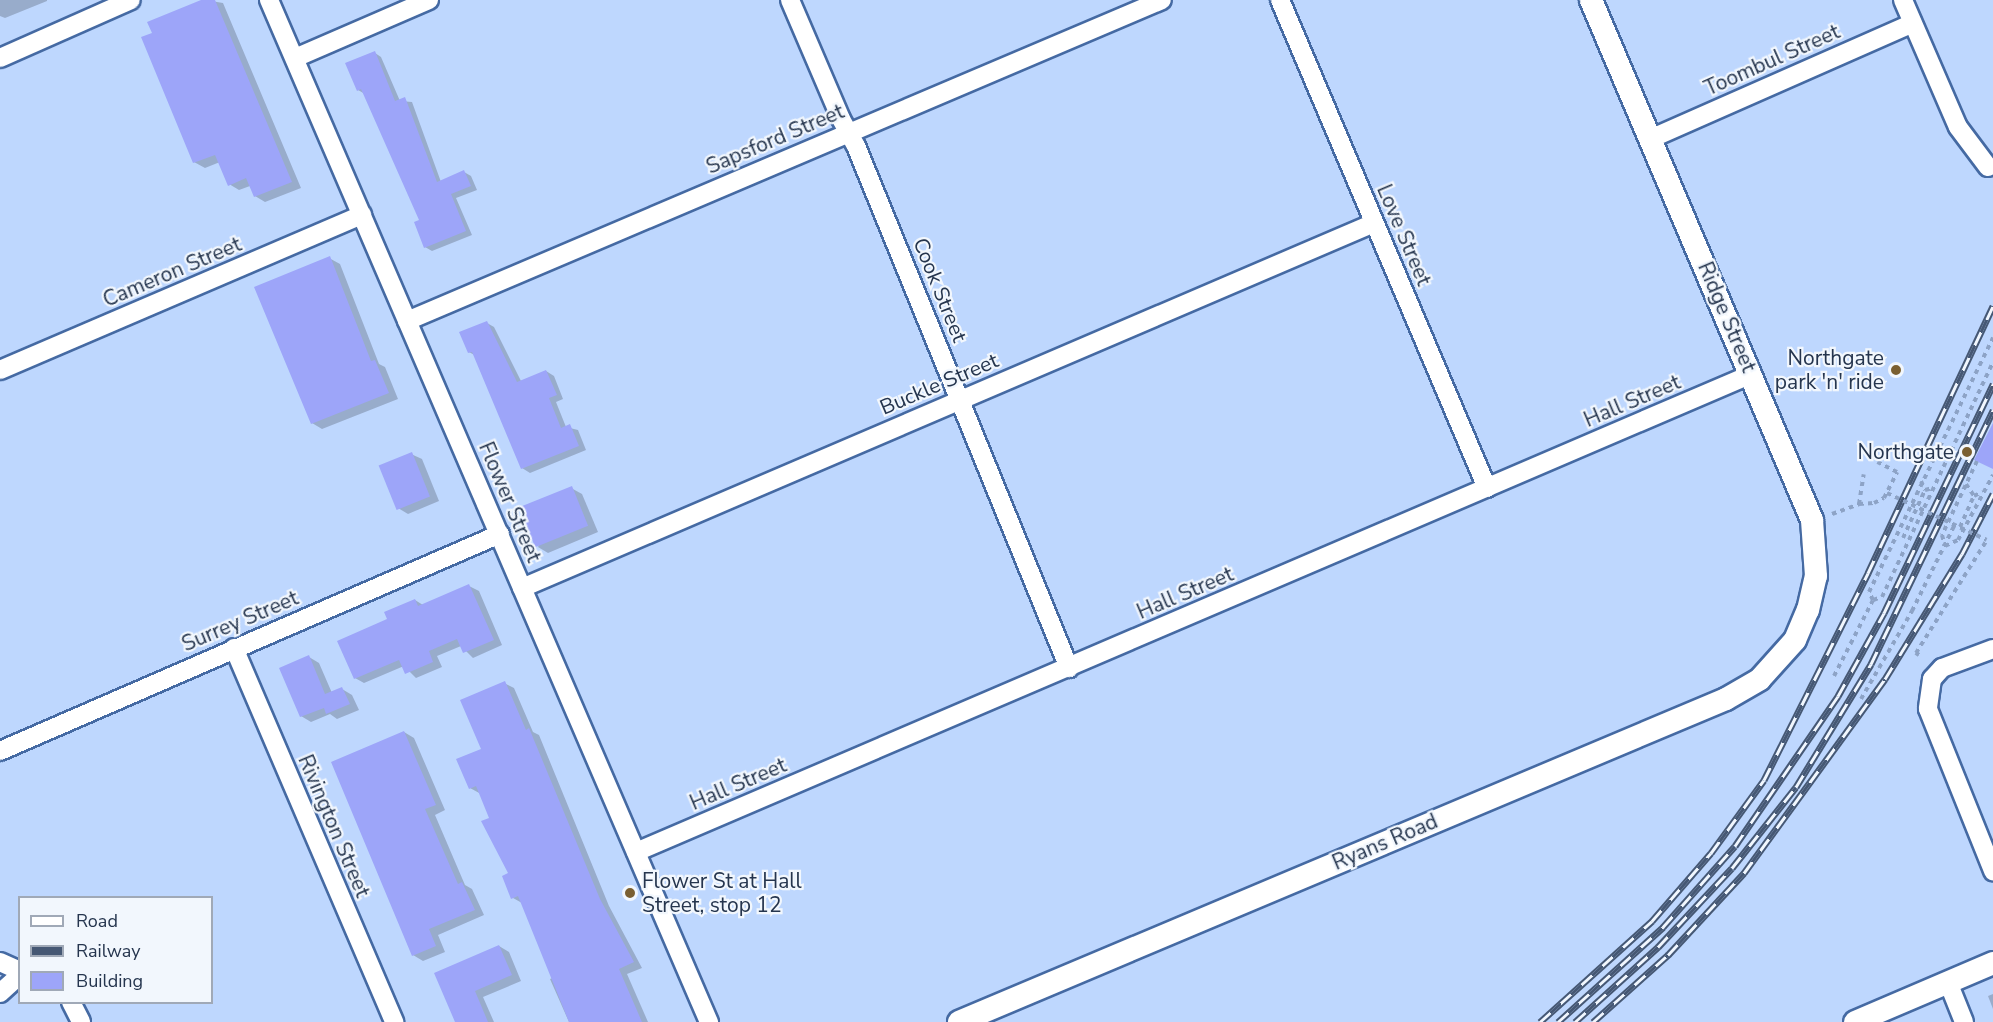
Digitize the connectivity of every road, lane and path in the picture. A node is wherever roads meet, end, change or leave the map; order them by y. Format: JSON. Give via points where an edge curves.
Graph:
{"nodes":[{"id":1,"x":131,"y":0,"type":"edge"},
{"id":2,"x":269,"y":0,"type":"edge"},
{"id":3,"x":429,"y":0,"type":"edge"},
{"id":4,"x":790,"y":0,"type":"edge"},
{"id":5,"x":1162,"y":0,"type":"edge"},
{"id":6,"x":1280,"y":0,"type":"edge"},
{"id":7,"x":1591,"y":0,"type":"edge"},
{"id":8,"x":1903,"y":0,"type":"edge"},
{"id":9,"x":1913,"y":23,"type":"junction"},
{"id":10,"x":0,"y":58,"type":"edge"},
{"id":11,"x":295,"y":58,"type":"junction"},
{"id":12,"x":849,"y":132,"type":"junction"},
{"id":13,"x":1650,"y":139,"type":"junction"},
{"id":14,"x":1988,"y":167,"type":"dead end"},
{"id":15,"x":362,"y":215,"type":"junction"},
{"id":16,"x":1374,"y":223,"type":"junction"},
{"id":17,"x":407,"y":321,"type":"junction"},
{"id":18,"x":1993,"y":338,"type":"edge"},
{"id":19,"x":1993,"y":363,"type":"edge"},
{"id":20,"x":0,"y":370,"type":"edge"},
{"id":21,"x":1752,"y":374,"type":"junction"},
{"id":22,"x":959,"y":400,"type":"junction"},
{"id":23,"x":1977,"y":461,"type":"dead end"},
{"id":24,"x":1877,"y":462,"type":"dead end"},
{"id":25,"x":1864,"y":474,"type":"dead end"},
{"id":26,"x":1993,"y":475,"type":"edge"},
{"id":27,"x":1921,"y":482,"type":"junction"},
{"id":28,"x":1966,"y":484,"type":"junction"},
{"id":29,"x":1487,"y":488,"type":"junction"},
{"id":30,"x":1934,"y":488,"type":"junction"},
{"id":31,"x":1925,"y":490,"type":"junction"},
{"id":32,"x":1983,"y":492,"type":"junction"},
{"id":33,"x":1886,"y":495,"type":"junction"},
{"id":34,"x":1974,"y":496,"type":"junction"},
{"id":35,"x":1859,"y":504,"type":"junction"},
{"id":36,"x":1917,"y":507,"type":"junction"},
{"id":37,"x":1832,"y":514,"type":"dead end"},
{"id":38,"x":1958,"y":525,"type":"junction"},
{"id":39,"x":500,"y":534,"type":"junction"},
{"id":40,"x":1903,"y":538,"type":"junction"},
{"id":41,"x":1894,"y":541,"type":"junction"},
{"id":42,"x":1945,"y":546,"type":"junction"},
{"id":43,"x":1905,"y":547,"type":"junction"},
{"id":44,"x":522,"y":588,"type":"junction"},
{"id":45,"x":1873,"y":600,"type":"junction"},
{"id":46,"x":1795,"y":640,"type":"joint"},
{"id":47,"x":234,"y":648,"type":"junction"},
{"id":48,"x":1993,"y":649,"type":"edge"},
{"id":49,"x":1918,"y":654,"type":"dead end"},
{"id":50,"x":1069,"y":668,"type":"junction"},
{"id":51,"x":1834,"y":676,"type":"dead end"},
{"id":52,"x":1861,"y":699,"type":"dead end"},
{"id":53,"x":0,"y":751,"type":"edge"},
{"id":54,"x":636,"y":852,"type":"junction"},
{"id":55,"x":1993,"y":871,"type":"edge"},
{"id":56,"x":0,"y":962,"type":"edge"},
{"id":57,"x":1993,"y":963,"type":"edge"},
{"id":58,"x":18,"y":972,"type":"edge"},
{"id":59,"x":18,"y":975,"type":"edge"},
{"id":60,"x":1948,"y":982,"type":"junction"},
{"id":61,"x":0,"y":993,"type":"edge"},
{"id":62,"x":72,"y":1004,"type":"edge"},
{"id":63,"x":81,"y":1022,"type":"edge"},
{"id":64,"x":394,"y":1022,"type":"edge"},
{"id":65,"x":709,"y":1022,"type":"edge"},
{"id":66,"x":959,"y":1022,"type":"edge"},
{"id":67,"x":1855,"y":1022,"type":"edge"},
{"id":68,"x":1964,"y":1022,"type":"edge"}],
"edges":[{"from":1,"to":10,"type":"street"},
{"from":2,"to":11,"type":"street","name":"Flower Street"},
{"from":3,"to":11,"type":"street"},
{"from":4,"to":12,"type":"street","name":"Cook Street"},
{"from":5,"to":12,"type":"street","name":"Sapsford Street"},
{"from":6,"to":16,"type":"street","name":"Love Street"},
{"from":7,"to":13,"type":"street","name":"Ridge Street"},
{"from":8,"to":9,"type":"street"},
{"from":9,"to":13,"type":"street","name":"Toombul Street"},
{"from":9,"to":14,"type":"street","via":[[1958,127]]},
{"from":11,"to":15,"type":"street","name":"Flower Street"},
{"from":12,"to":17,"type":"street","name":"Sapsford Street"},
{"from":12,"to":22,"type":"street","name":"Cook Street"},
{"from":13,"to":21,"type":"street","name":"Ridge Street"},
{"from":15,"to":17,"type":"street","name":"Flower Street"},
{"from":15,"to":20,"type":"street","name":"Cameron Street"},
{"from":16,"to":22,"type":"street","name":"Buckle Street"},
{"from":16,"to":29,"type":"street","name":"Love Street"},
{"from":17,"to":39,"type":"street","name":"Flower Street"},
{"from":18,"to":27,"type":"path"},
{"from":19,"to":30,"type":"path"},
{"from":21,"to":29,"type":"street","name":"Hall Street"},
{"from":21,"to":46,"type":"street","name":"Ridge Street","via":[[1815,535],[1814,591]]},
{"from":22,"to":44,"type":"street","name":"Buckle Street"},
{"from":22,"to":50,"type":"street","name":"Cook Street"},
{"from":23,"to":28,"type":"path"},
{"from":24,"to":33,"type":"path","via":[[1897,472]]},
{"from":25,"to":35,"type":"path"},
{"from":26,"to":32,"type":"path"},
{"from":27,"to":31,"type":"path"},
{"from":27,"to":41,"type":"path"},
{"from":28,"to":34,"type":"path"},
{"from":28,"to":42,"type":"path","via":[[1942,535]]},
{"from":29,"to":50,"type":"street","name":"Hall Street"},
{"from":30,"to":31,"type":"path"},
{"from":30,"to":43,"type":"path"},
{"from":31,"to":36,"type":"path"},
{"from":32,"to":34,"type":"path"},
{"from":32,"to":42,"type":"path","via":[[1958,540]]},
{"from":33,"to":35,"type":"path","via":[[1874,503]]},
{"from":33,"to":36,"type":"path","bridge":true},
{"from":34,"to":38,"type":"path"},
{"from":35,"to":37,"type":"path"},
{"from":36,"to":38,"type":"path","bridge":true},
{"from":36,"to":40,"type":"path"},
{"from":38,"to":42,"type":"path","bridge":true},
{"from":38,"to":49,"type":"path","bridge":true,"via":[[1987,540]]},
{"from":39,"to":44,"type":"street","name":"Flower Street"},
{"from":39,"to":47,"type":"street","name":"Surrey Street"},
{"from":40,"to":41,"type":"path"},
{"from":40,"to":43,"type":"path"},
{"from":41,"to":45,"type":"path","via":[[1869,592]]},
{"from":42,"to":52,"type":"path"},
{"from":43,"to":45,"type":"path","via":[[1882,597]]},
{"from":44,"to":54,"type":"street","name":"Flower Street"},
{"from":45,"to":51,"type":"path"},
{"from":46,"to":66,"type":"street","name":"Ryans Road","via":[[1760,679],[1726,699]]},
{"from":47,"to":53,"type":"street","name":"Surrey Street"},
{"from":47,"to":64,"type":"street","name":"Rivington Street"},
{"from":48,"to":55,"type":"street","via":[[1941,669],[1932,679],[1928,710]]},
{"from":50,"to":54,"type":"street","name":"Hall Street"},
{"from":54,"to":65,"type":"street","name":"Flower Street"},
{"from":56,"to":58,"type":"street"},
{"from":57,"to":60,"type":"street"},
{"from":59,"to":61,"type":"street"},
{"from":60,"to":67,"type":"street"},
{"from":60,"to":68,"type":"street"},
{"from":62,"to":63,"type":"street"}]}
